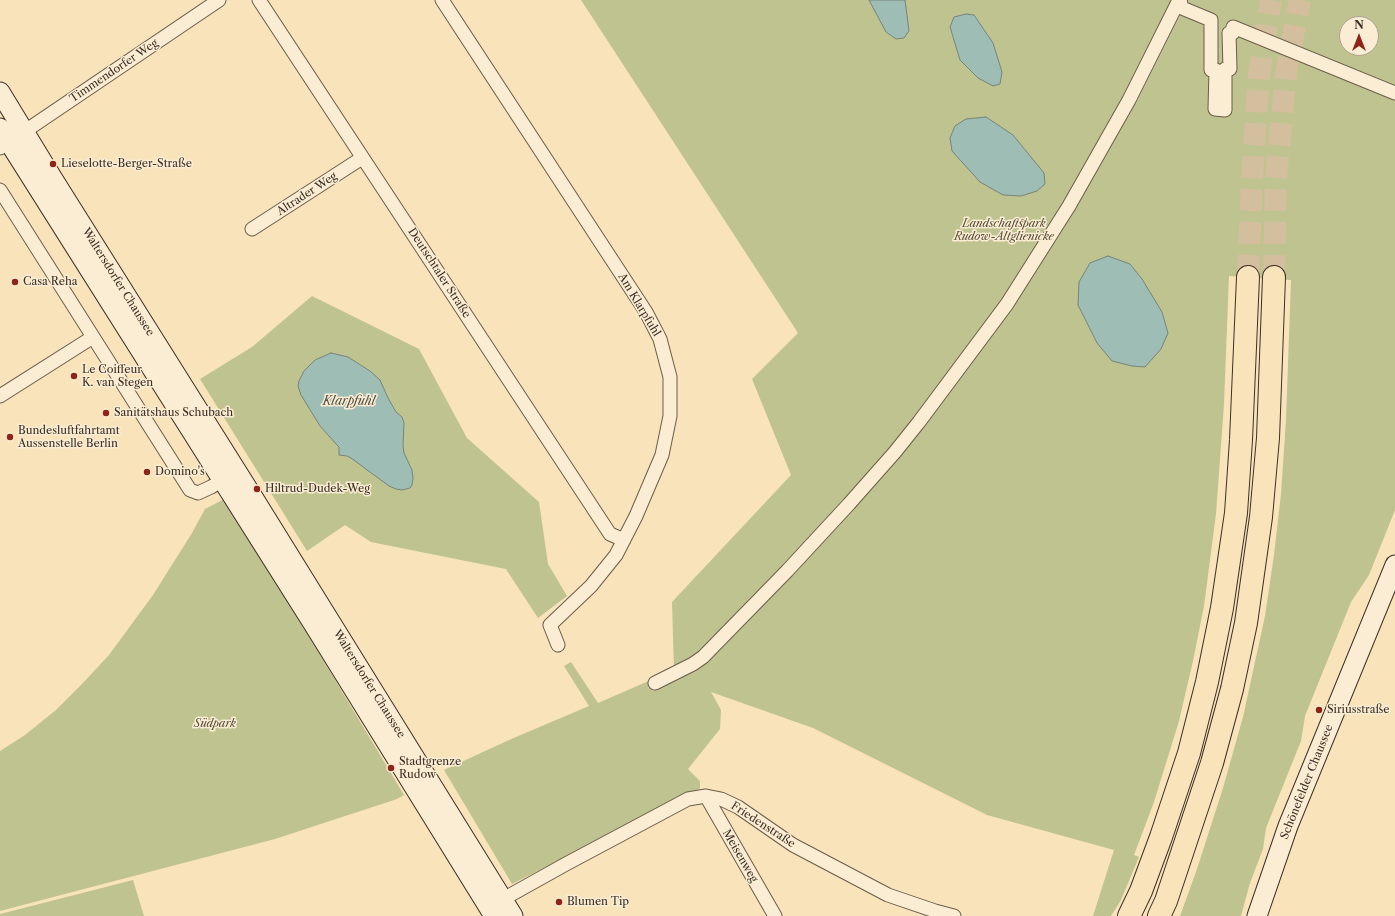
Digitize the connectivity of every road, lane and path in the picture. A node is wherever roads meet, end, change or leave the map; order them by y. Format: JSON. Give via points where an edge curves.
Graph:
{"nodes":[{"id":1,"x":219,"y":0,"type":"edge"},
{"id":2,"x":259,"y":0,"type":"edge"},
{"id":3,"x":442,"y":0,"type":"edge"},
{"id":4,"x":1180,"y":0,"type":"edge"},
{"id":5,"x":0,"y":92,"type":"edge"},
{"id":6,"x":1395,"y":93,"type":"edge"},
{"id":7,"x":24,"y":131,"type":"junction"},
{"id":8,"x":3,"y":139,"type":"edge"},
{"id":9,"x":362,"y":158,"type":"junction"},
{"id":10,"x":0,"y":190,"type":"edge"},
{"id":11,"x":252,"y":229,"type":"dead end"},
{"id":12,"x":1248,"y":276,"type":"tunnel mouth"},
{"id":13,"x":1274,"y":277,"type":"tunnel mouth"},
{"id":14,"x":93,"y":338,"type":"junction"},
{"id":15,"x":0,"y":396,"type":"edge"},
{"id":16,"x":229,"y":476,"type":"junction"},
{"id":17,"x":624,"y":540,"type":"junction"},
{"id":18,"x":1395,"y":565,"type":"edge"},
{"id":19,"x":558,"y":645,"type":"dead end"},
{"id":20,"x":655,"y":683,"type":"dead end"},
{"id":21,"x":706,"y":796,"type":"junction"},
{"id":22,"x":496,"y":907,"type":"edge"},
{"id":23,"x":514,"y":916,"type":"edge"},
{"id":24,"x":775,"y":916,"type":"edge"},
{"id":25,"x":954,"y":916,"type":"edge"},
{"id":26,"x":1129,"y":916,"type":"edge"},
{"id":27,"x":1159,"y":916,"type":"edge"},
{"id":28,"x":1257,"y":916,"type":"edge"}],
"edges":[{"from":1,"to":7,"type":"street","name":"Timmendorfer Weg"},
{"from":2,"to":9,"type":"street","name":"Deutschtaler Straße"},
{"from":3,"to":17,"type":"street","name":"Am Klarpfuhl","via":[[646,312],[660,339],[670,377],[670,416],[662,455]]},
{"from":4,"to":6,"type":"street","via":[[1182,8],[1211,20],[1211,70],[1216,70],[1215,110],[1224,110],[1225,69],[1230,69],[1229,32],[1233,33],[1233,28]]},
{"from":4,"to":20,"type":"street","via":[[1129,100],[1069,206],[1008,304],[923,416],[849,504],[703,657]]},
{"from":5,"to":7,"type":"main road","name":"Waltersdorfer Chaussee"},
{"from":7,"to":8,"type":"street","name":"Timmendorfer Weg"},
{"from":7,"to":16,"type":"main road","name":"Waltersdorfer Chaussee"},
{"from":8,"to":16,"type":"main road","name":"Waltersdorfer Chaussee"},
{"from":9,"to":11,"type":"street","name":"Altrader Weg"},
{"from":9,"to":17,"type":"street","name":"Deutschtaler Straße","via":[[610,534]]},
{"from":10,"to":14,"type":"street"},
{"from":12,"to":26,"type":"highway","via":[[1236,513],[1222,608],[1207,682],[1188,753],[1161,837]]},
{"from":13,"to":27,"type":"highway","via":[[1268,438],[1261,517],[1246,623],[1212,763]]},
{"from":14,"to":15,"type":"street"},
{"from":14,"to":16,"type":"street","via":[[190,490],[198,493]]},
{"from":16,"to":22,"type":"main road","name":"Waltersdorfer Chaussee"},
{"from":17,"to":19,"type":"street","name":"Am Klarpfuhl","via":[[616,555],[591,586],[550,625]]},
{"from":18,"to":28,"type":"main road","name":"Schönefelder Chaussee","via":[[1288,826]]},
{"from":21,"to":22,"type":"street","name":"Friedenstraße","via":[[688,799]]},
{"from":21,"to":24,"type":"street","name":"Meisenweg"},
{"from":21,"to":25,"type":"street","name":"Friedenstraße","via":[[721,799],[738,807],[793,845],[888,895]]},
{"from":22,"to":23,"type":"main road","name":"Waltersdorfer Chaussee"}]}
